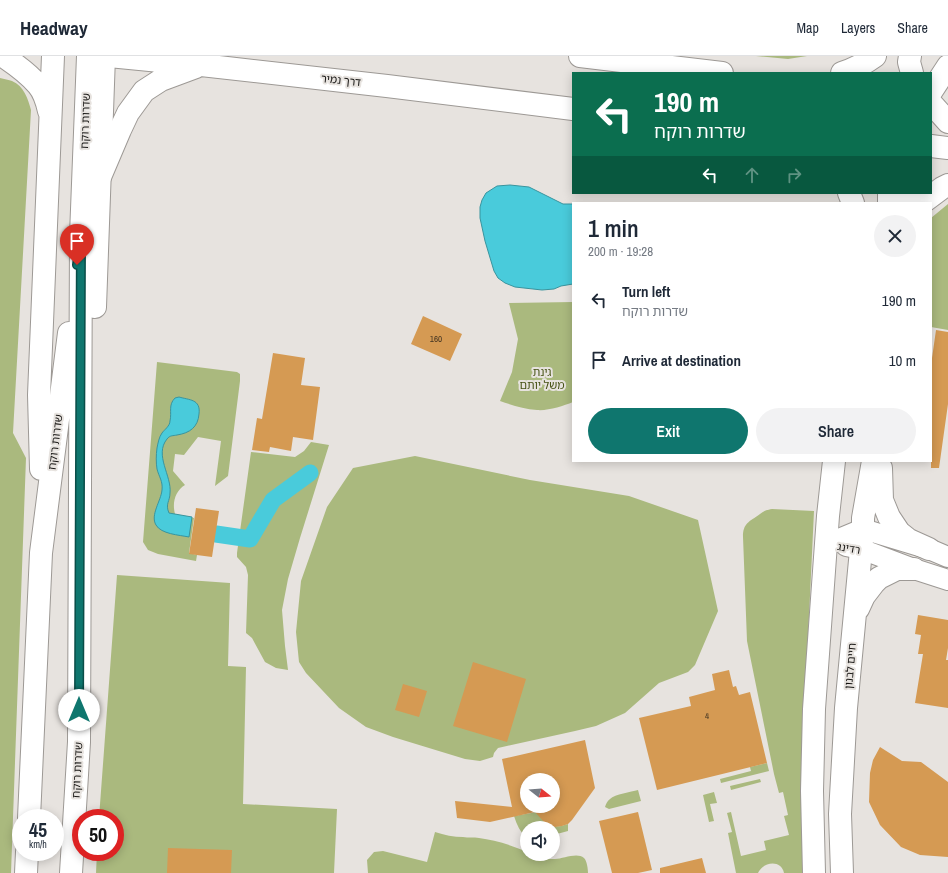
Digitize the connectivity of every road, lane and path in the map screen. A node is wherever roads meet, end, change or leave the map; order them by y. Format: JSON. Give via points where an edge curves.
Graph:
{"nodes":[{"id":1,"x":3,"y":56,"type":"edge"},
{"id":2,"x":53,"y":56,"type":"edge"},
{"id":3,"x":88,"y":56,"type":"edge"},
{"id":4,"x":104,"y":56,"type":"edge"},
{"id":5,"x":109,"y":56,"type":"edge"},
{"id":6,"x":580,"y":56,"type":"edge"},
{"id":7,"x":875,"y":56,"type":"edge"},
{"id":8,"x":910,"y":56,"type":"edge"},
{"id":9,"x":201,"y":65,"type":"junction"},
{"id":10,"x":948,"y":66,"type":"edge"},
{"id":11,"x":714,"y":72,"type":"edge"},
{"id":12,"x":845,"y":72,"type":"edge"},
{"id":13,"x":912,"y":72,"type":"edge"},
{"id":14,"x":932,"y":90,"type":"edge"},
{"id":15,"x":932,"y":98,"type":"edge"},
{"id":16,"x":948,"y":100,"type":"edge"},
{"id":17,"x":932,"y":104,"type":"edge"},
{"id":18,"x":572,"y":109,"type":"edge"},
{"id":19,"x":51,"y":117,"type":"junction"},
{"id":20,"x":948,"y":122,"type":"edge"},
{"id":21,"x":932,"y":146,"type":"edge"},
{"id":22,"x":948,"y":148,"type":"edge"},
{"id":23,"x":100,"y":178,"type":"junction"},
{"id":24,"x":948,"y":185,"type":"edge"},
{"id":25,"x":923,"y":202,"type":"edge"},
{"id":26,"x":81,"y":235,"type":"junction"},
{"id":27,"x":834,"y":462,"type":"edge"},
{"id":28,"x":873,"y":462,"type":"edge"},
{"id":29,"x":881,"y":462,"type":"edge"},
{"id":30,"x":862,"y":539,"type":"junction"},
{"id":31,"x":827,"y":544,"type":"junction"},
{"id":32,"x":41,"y":553,"type":"junction"},
{"id":33,"x":938,"y":553,"type":"edge"},
{"id":34,"x":914,"y":569,"type":"junction"},
{"id":35,"x":948,"y":580,"type":"edge"},
{"id":36,"x":854,"y":619,"type":"junction"},
{"id":37,"x":79,"y":742,"type":"junction"},
{"id":38,"x":29,"y":809,"type":"edge"},
{"id":39,"x":27,"y":861,"type":"edge"},
{"id":40,"x":26,"y":873,"type":"edge"},
{"id":41,"x":71,"y":873,"type":"edge"},
{"id":42,"x":814,"y":873,"type":"edge"},
{"id":43,"x":842,"y":873,"type":"edge"}],
"edges":[{"from":1,"to":19,"type":"main road","via":[[20,66],[38,85],[46,99]]},
{"from":2,"to":19,"type":"main road"},
{"from":3,"to":26,"type":"main road","name":"שדרות רוקח"},
{"from":4,"to":23,"type":"main road"},
{"from":5,"to":9,"type":"main road","name":"דרך נמיר"},
{"from":6,"to":11,"type":"main road"},
{"from":7,"to":12,"type":"main road"},
{"from":8,"to":13,"type":"main road"},
{"from":9,"to":18,"type":"main road","name":"דרך נמיר"},
{"from":9,"to":23,"type":"main road","via":[[161,80],[144,91],[128,113]]},
{"from":10,"to":14,"type":"main road"},
{"from":15,"to":16,"type":"main road"},
{"from":17,"to":20,"type":"main road"},
{"from":19,"to":32,"type":"main road","via":[[39,395]]},
{"from":21,"to":22,"type":"main road"},
{"from":23,"to":37,"type":"main road"},
{"from":24,"to":25,"type":"main road"},
{"from":26,"to":32,"type":"main road","name":"שדרות רוקח"},
{"from":26,"to":37,"type":"main road","name":"שדרות רוקח"},
{"from":27,"to":31,"type":"main road"},
{"from":28,"to":30,"type":"main road","name":"חיים לבנון"},
{"from":29,"to":33,"type":"main road","via":[[882,500],[889,517],[899,532],[909,540]]},
{"from":30,"to":31,"type":"street","name":"רדינג"},
{"from":30,"to":33,"type":"street","name":"רדינג"},
{"from":30,"to":34,"type":"street","name":"רדינג"},
{"from":30,"to":36,"type":"main road","name":"חיים לבנון"},
{"from":31,"to":42,"type":"main road","via":[[814,709]]},
{"from":32,"to":38,"type":"main road","name":"שדרות רוקח"},
{"from":34,"to":35,"type":"street","name":"רדינג"},
{"from":34,"to":36,"type":"main road","via":[[897,569],[879,578],[864,596]]},
{"from":36,"to":43,"type":"main road","name":"חיים לבנון","via":[[840,814]]},
{"from":37,"to":41,"type":"main road","name":"שדרות רוקח"},
{"from":39,"to":40,"type":"main road"}]}
